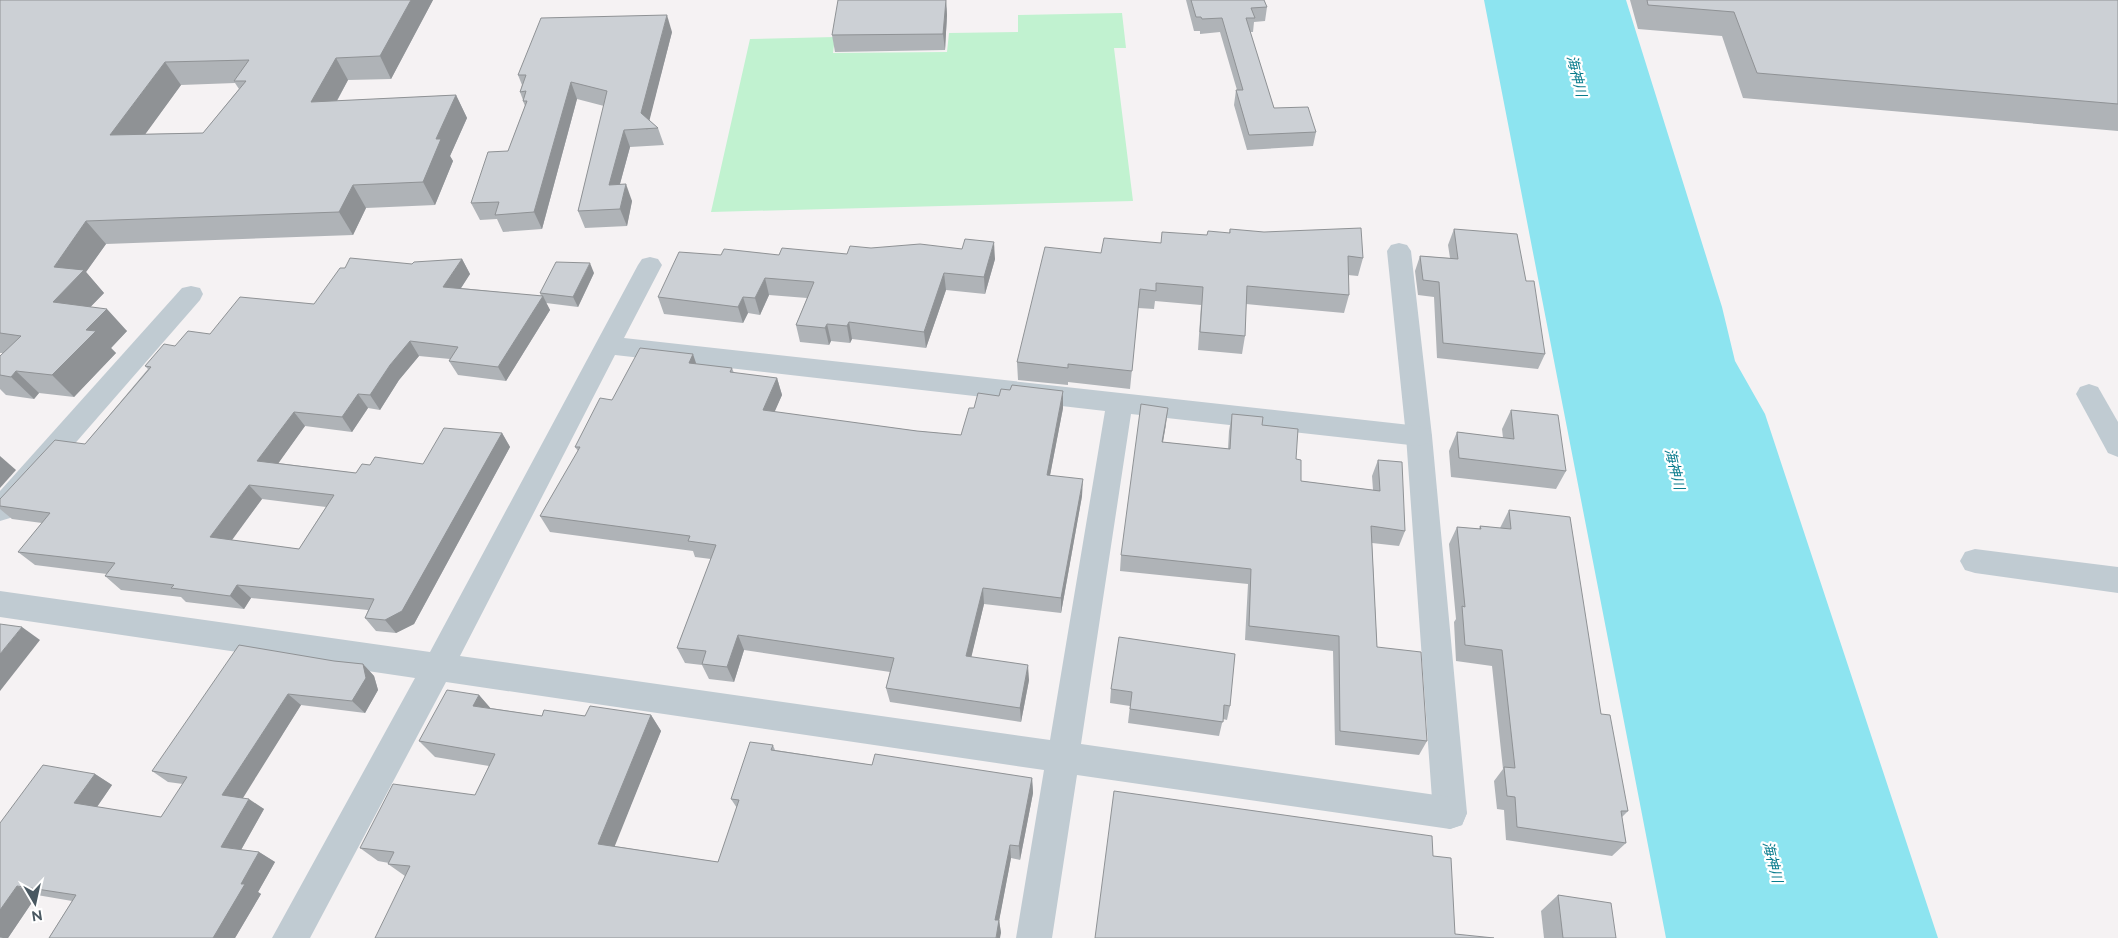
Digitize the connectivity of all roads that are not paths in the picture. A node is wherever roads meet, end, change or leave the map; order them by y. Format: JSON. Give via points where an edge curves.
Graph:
{"nodes":[{"id":1,"x":1399,"y":251,"type":"dead end"},
{"id":2,"x":650,"y":265,"type":"dead end"},
{"id":3,"x":192,"y":294,"type":"dead end"},
{"id":4,"x":607,"y":345,"type":"junction"},
{"id":5,"x":2089,"y":394,"type":"dead end"},
{"id":6,"x":1120,"y":402,"type":"junction"},
{"id":7,"x":1419,"y":436,"type":"junction"},
{"id":8,"x":2118,"y":446,"type":"edge"},
{"id":9,"x":0,"y":510,"type":"edge"},
{"id":10,"x":1975,"y":562,"type":"dead end"},
{"id":11,"x":2118,"y":580,"type":"edge"},
{"id":12,"x":0,"y":604,"type":"edge"},
{"id":13,"x":438,"y":667,"type":"junction"},
{"id":14,"x":1061,"y":758,"type":"junction"},
{"id":15,"x":290,"y":938,"type":"edge"},
{"id":16,"x":1034,"y":938,"type":"edge"}],
"edges":[{"from":1,"to":7,"type":"street"},
{"from":2,"to":4,"type":"street"},
{"from":3,"to":9,"type":"street"},
{"from":4,"to":6,"type":"street"},
{"from":4,"to":13,"type":"street"},
{"from":5,"to":8,"type":"street"},
{"from":6,"to":7,"type":"street"},
{"from":6,"to":14,"type":"street"},
{"from":7,"to":14,"type":"street","via":[[1450,813]]},
{"from":10,"to":11,"type":"street"},
{"from":12,"to":13,"type":"street"},
{"from":13,"to":14,"type":"street"},
{"from":13,"to":15,"type":"street"},
{"from":14,"to":16,"type":"street"}]}
